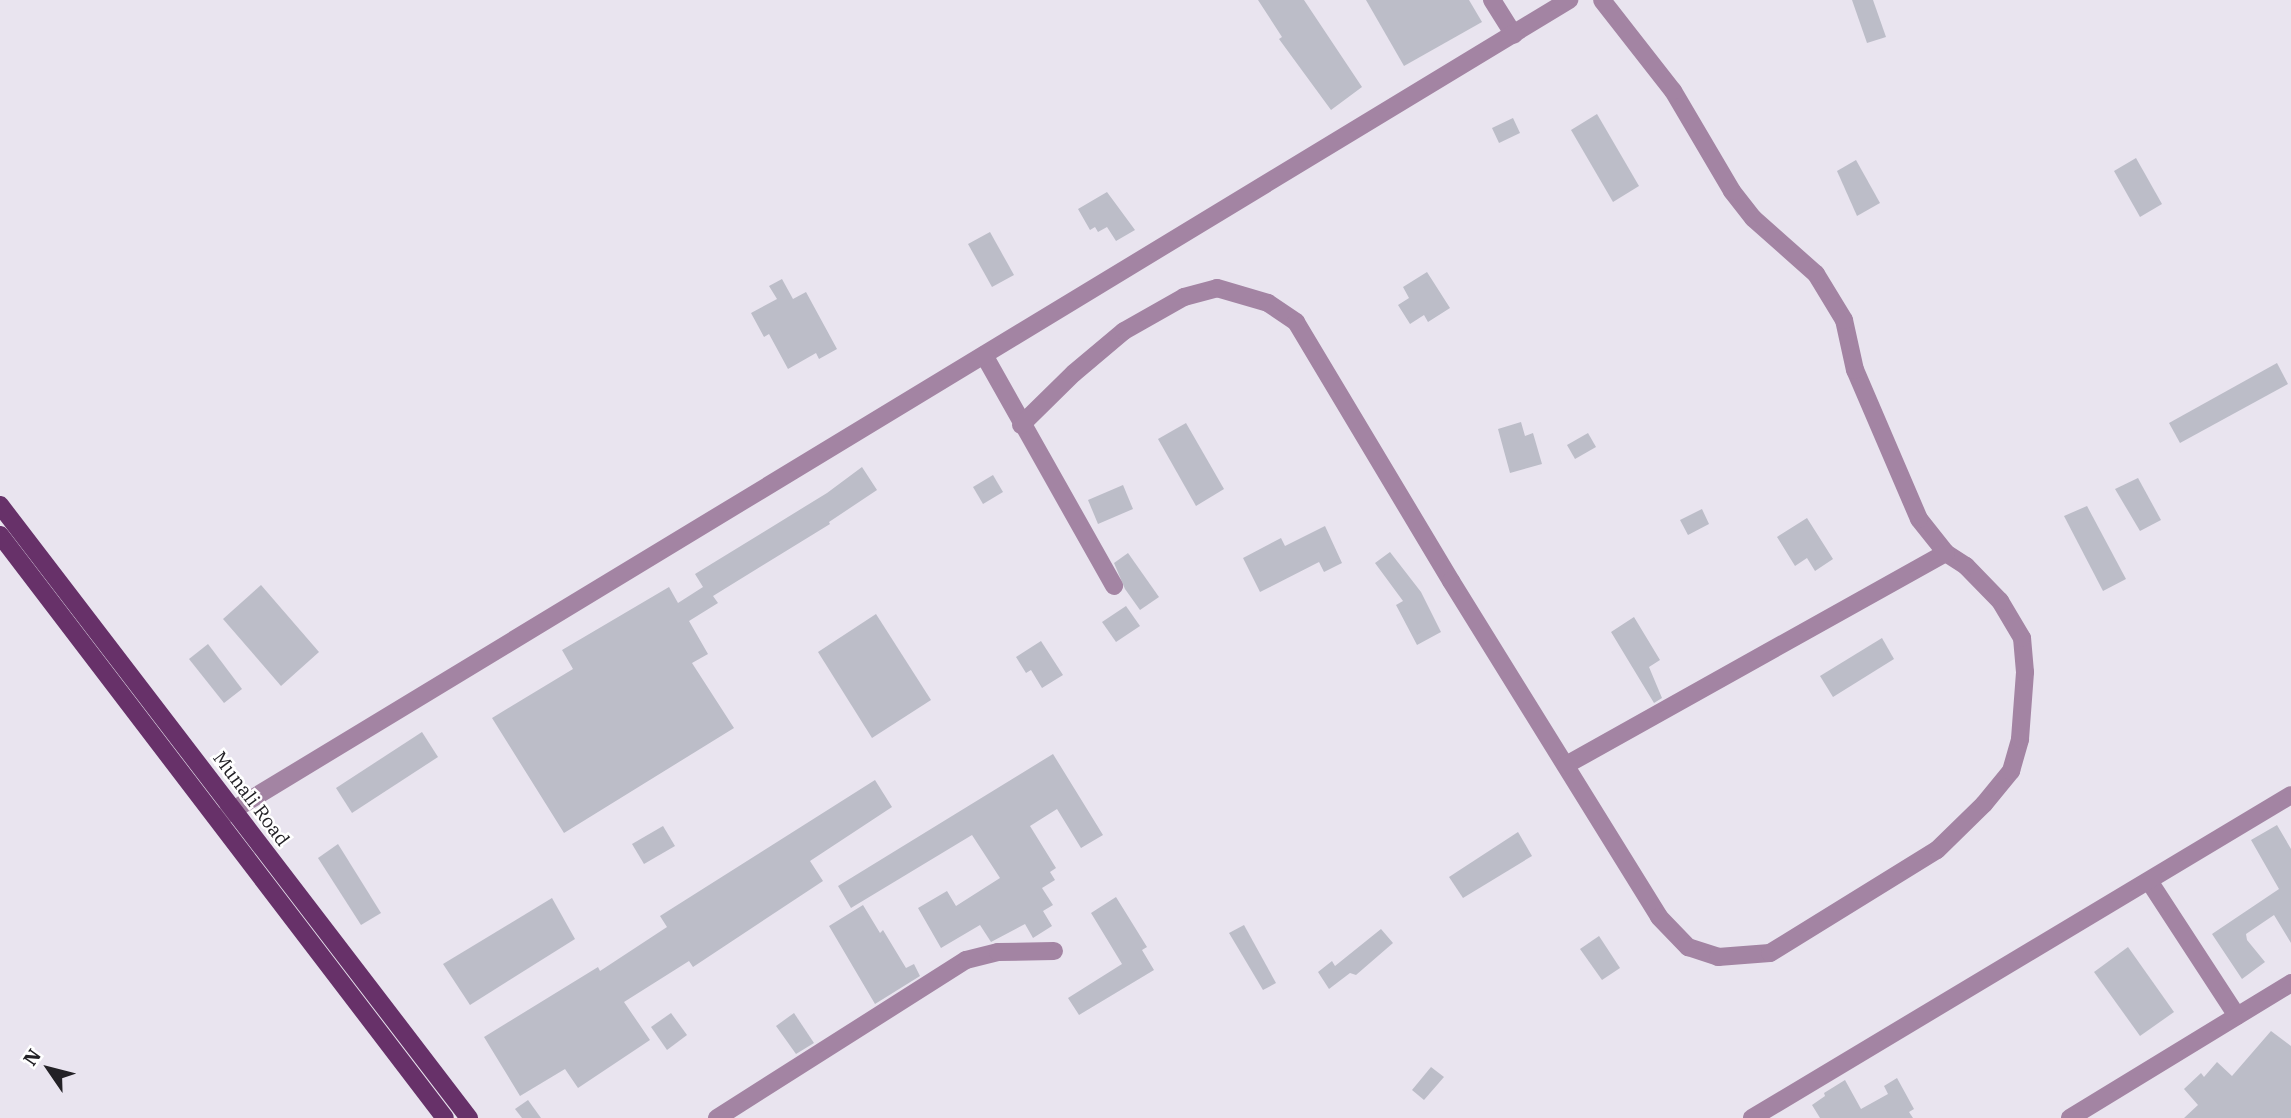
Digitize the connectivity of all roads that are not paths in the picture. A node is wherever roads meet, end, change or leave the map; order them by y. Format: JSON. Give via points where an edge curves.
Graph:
{"nodes":[{"id":1,"x":1492,"y":0,"type":"edge"},
{"id":2,"x":1569,"y":0,"type":"edge"},
{"id":3,"x":1602,"y":0,"type":"edge"},
{"id":4,"x":1514,"y":35,"type":"junction"},
{"id":5,"x":984,"y":355,"type":"junction"},
{"id":6,"x":1021,"y":425,"type":"junction"},
{"id":7,"x":0,"y":505,"type":"edge"},
{"id":8,"x":0,"y":535,"type":"edge"},
{"id":9,"x":1946,"y":552,"type":"junction"},
{"id":10,"x":1114,"y":586,"type":"dead end"},
{"id":11,"x":1566,"y":765,"type":"junction"},
{"id":12,"x":2291,"y":794,"type":"edge"},
{"id":13,"x":224,"y":815,"type":"junction"},
{"id":14,"x":2149,"y":881,"type":"junction"},
{"id":15,"x":1055,"y":951,"type":"dead end"},
{"id":16,"x":2291,"y":983,"type":"edge"},
{"id":17,"x":2237,"y":1016,"type":"junction"},
{"id":18,"x":444,"y":1118,"type":"edge"},
{"id":19,"x":469,"y":1118,"type":"edge"},
{"id":20,"x":717,"y":1118,"type":"edge"},
{"id":21,"x":1752,"y":1118,"type":"edge"},
{"id":22,"x":2070,"y":1118,"type":"edge"}],
"edges":[{"from":1,"to":4,"type":"street"},
{"from":2,"to":4,"type":"street"},
{"from":3,"to":9,"type":"street","via":[[1673,91],[1753,218],[1816,274],[1844,320],[1855,370],[1919,519]]},
{"from":4,"to":5,"type":"street"},
{"from":5,"to":6,"type":"street"},
{"from":5,"to":13,"type":"street"},
{"from":6,"to":10,"type":"street"},
{"from":6,"to":11,"type":"street","via":[[1124,331],[1184,297],[1217,288],[1268,303],[1296,322]]},
{"from":7,"to":13,"type":"main road","name":"Munali Road"},
{"from":8,"to":13,"type":"main road","name":"Munali Road"},
{"from":9,"to":11,"type":"street"},
{"from":9,"to":11,"type":"street","via":[[2000,601],[2022,638],[2025,672],[2020,739],[2011,771],[1937,850],[1770,953],[1718,957],[1688,947],[1659,917]]},
{"from":12,"to":14,"type":"street"},
{"from":13,"to":18,"type":"main road","name":"Munali Road"},
{"from":13,"to":19,"type":"main road","name":"Munali Road"},
{"from":14,"to":17,"type":"street"},
{"from":14,"to":21,"type":"street"},
{"from":15,"to":20,"type":"street","via":[[998,952],[966,960]]},
{"from":16,"to":17,"type":"street"},
{"from":17,"to":22,"type":"street"}]}
